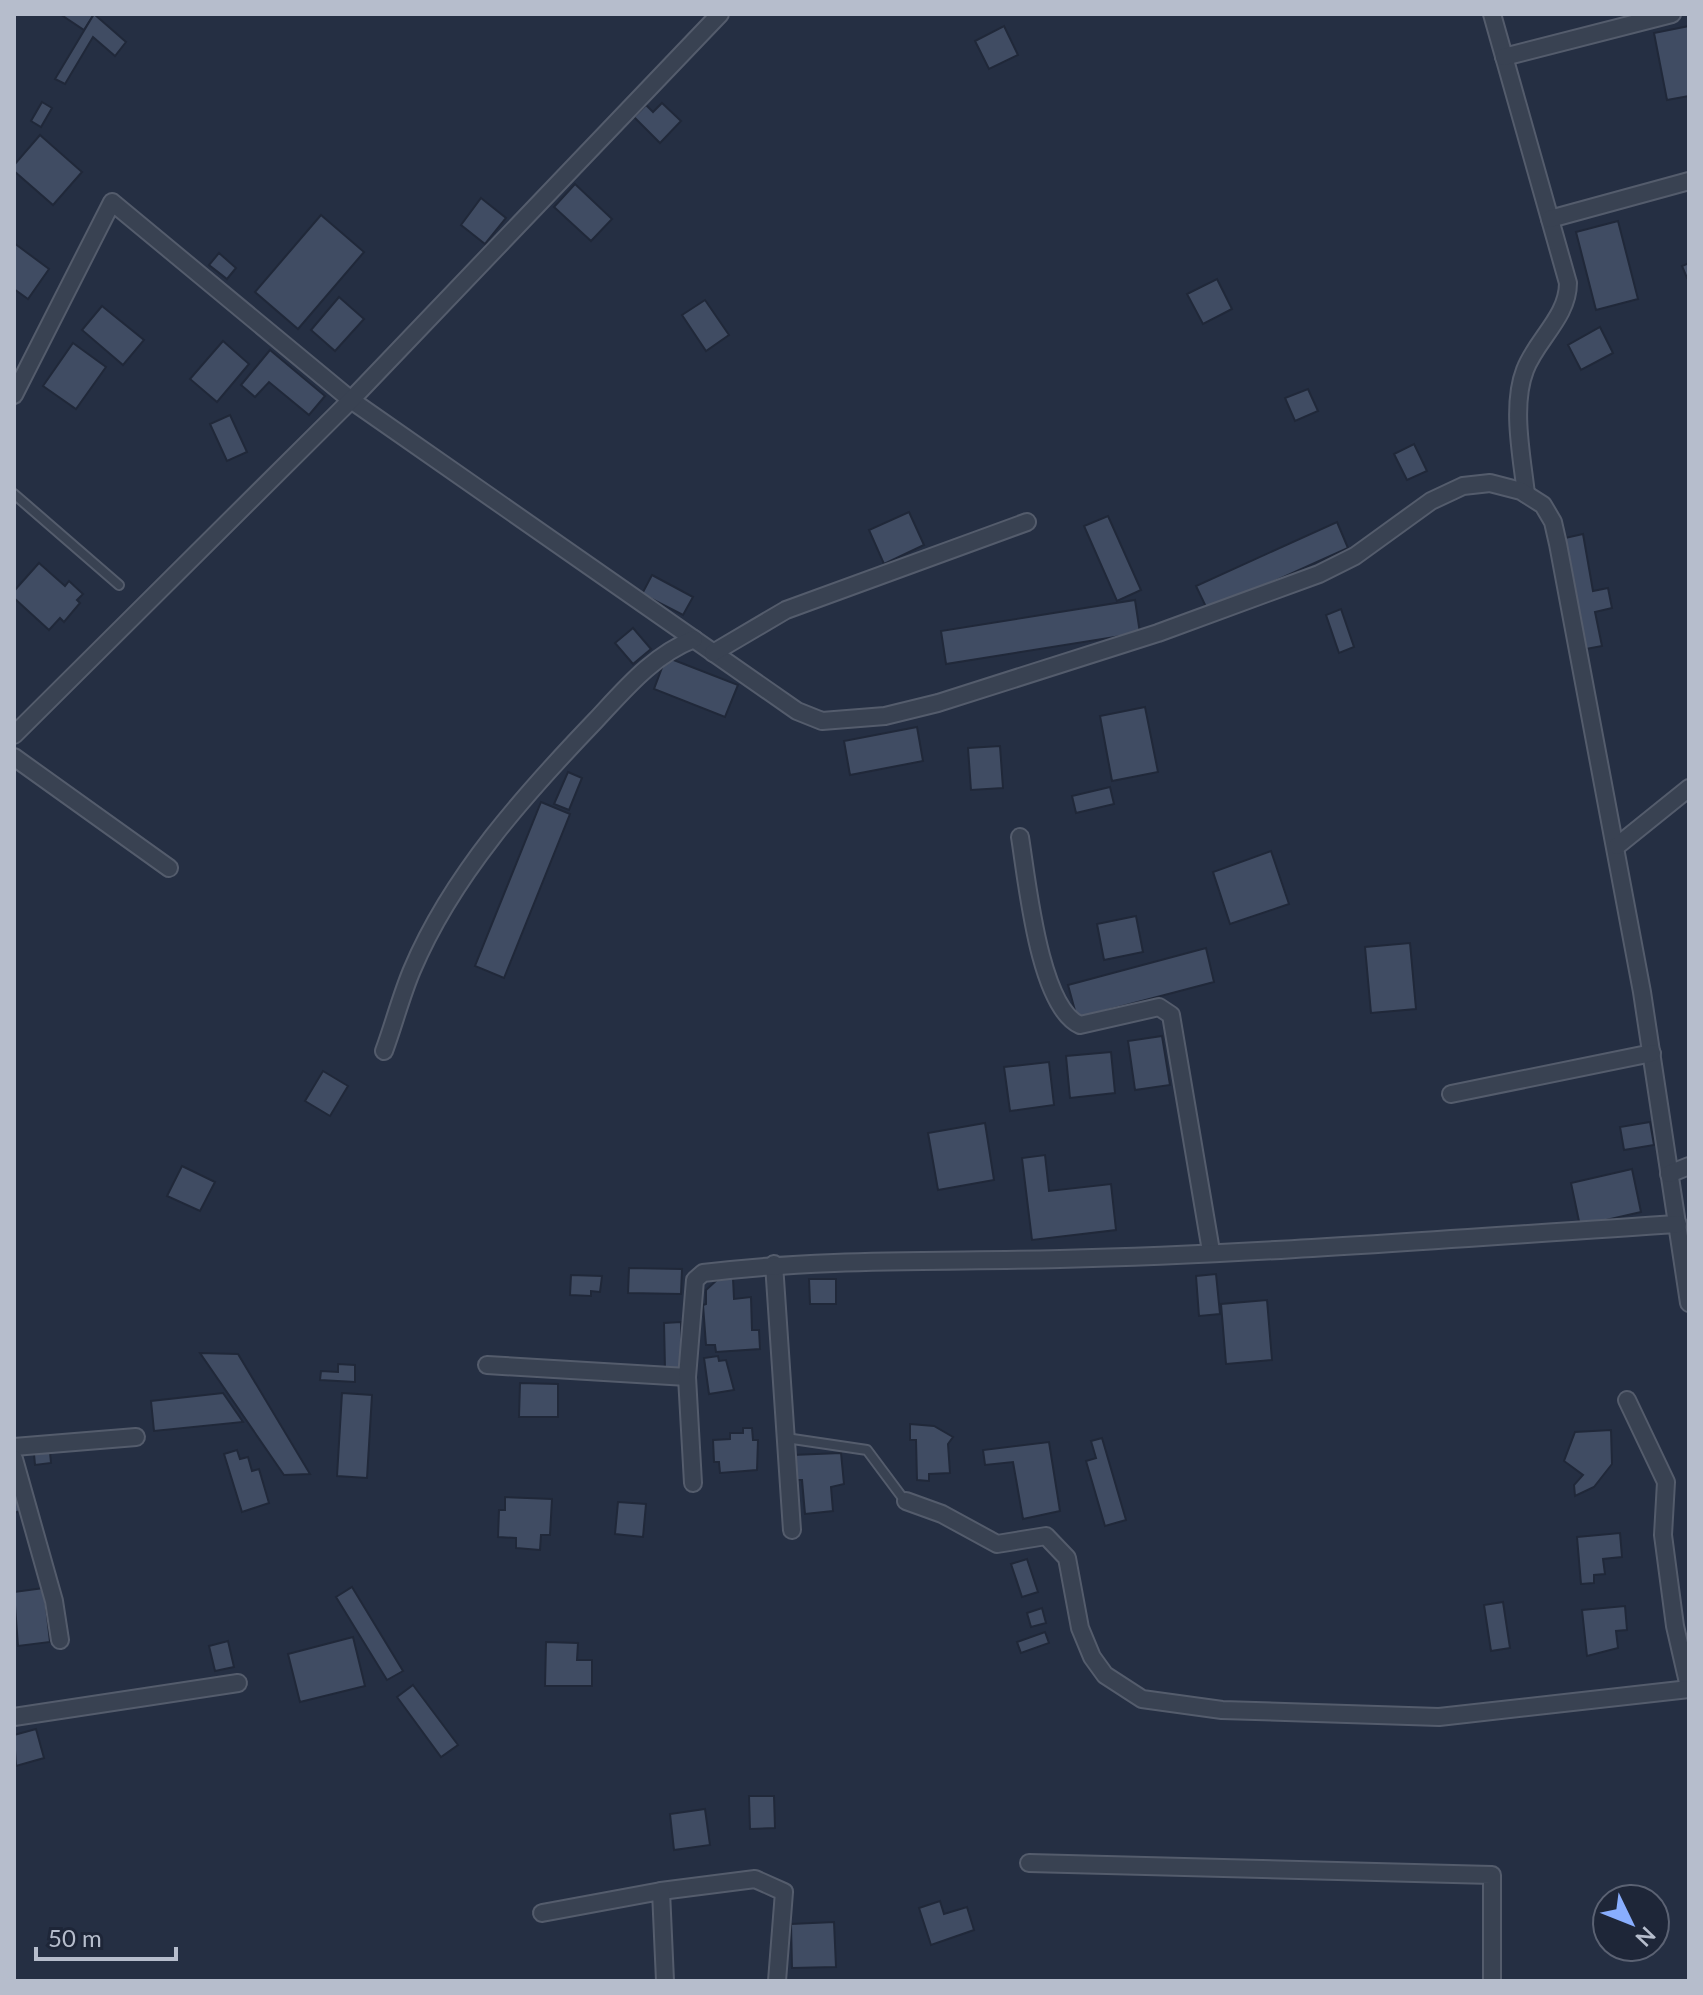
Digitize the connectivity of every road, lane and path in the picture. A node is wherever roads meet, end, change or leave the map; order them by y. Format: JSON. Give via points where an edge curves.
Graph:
{"nodes":[{"id":1,"x":720,"y":14,"type":"edge"},
{"id":2,"x":1492,"y":14,"type":"edge"},
{"id":3,"x":1672,"y":14,"type":"edge"},
{"id":4,"x":1504,"y":57,"type":"junction"},
{"id":5,"x":1689,"y":181,"type":"edge"},
{"id":6,"x":1550,"y":219,"type":"junction"},
{"id":7,"x":14,"y":395,"type":"edge"},
{"id":8,"x":351,"y":400,"type":"junction"},
{"id":9,"x":14,"y":494,"type":"edge"},
{"id":10,"x":1526,"y":494,"type":"junction"},
{"id":11,"x":1027,"y":522,"type":"dead end"},
{"id":12,"x":119,"y":585,"type":"dead end"},
{"id":13,"x":694,"y":639,"type":"junction"},
{"id":14,"x":713,"y":653,"type":"junction"},
{"id":15,"x":14,"y":735,"type":"edge"},
{"id":16,"x":14,"y":757,"type":"edge"},
{"id":17,"x":1689,"y":788,"type":"edge"},
{"id":18,"x":1020,"y":837,"type":"dead end"},
{"id":19,"x":1617,"y":846,"type":"junction"},
{"id":20,"x":169,"y":868,"type":"dead end"},
{"id":21,"x":384,"y":1051,"type":"dead end"},
{"id":22,"x":1652,"y":1053,"type":"junction"},
{"id":23,"x":1451,"y":1094,"type":"dead end"},
{"id":24,"x":1689,"y":1166,"type":"edge"},
{"id":25,"x":1669,"y":1174,"type":"junction"},
{"id":26,"x":1678,"y":1224,"type":"junction"},
{"id":27,"x":1211,"y":1251,"type":"junction"},
{"id":28,"x":774,"y":1264,"type":"junction"},
{"id":29,"x":1689,"y":1303,"type":"edge"},
{"id":30,"x":487,"y":1365,"type":"dead end"},
{"id":31,"x":687,"y":1377,"type":"junction"},
{"id":32,"x":1627,"y":1400,"type":"dead end"},
{"id":33,"x":136,"y":1437,"type":"dead end"},
{"id":34,"x":786,"y":1438,"type":"junction"},
{"id":35,"x":14,"y":1447,"type":"edge"},
{"id":36,"x":14,"y":1459,"type":"edge"},
{"id":37,"x":693,"y":1483,"type":"dead end"},
{"id":38,"x":906,"y":1501,"type":"joint"},
{"id":39,"x":792,"y":1530,"type":"dead end"},
{"id":40,"x":60,"y":1640,"type":"dead end"},
{"id":41,"x":238,"y":1683,"type":"dead end"},
{"id":42,"x":1689,"y":1688,"type":"edge"},
{"id":43,"x":14,"y":1717,"type":"edge"},
{"id":44,"x":1029,"y":1863,"type":"dead end"},
{"id":45,"x":661,"y":1891,"type":"junction"},
{"id":46,"x":542,"y":1913,"type":"dead end"},
{"id":47,"x":665,"y":1981,"type":"edge"},
{"id":48,"x":777,"y":1981,"type":"edge"},
{"id":49,"x":1492,"y":1981,"type":"edge"}],
"edges":[{"from":1,"to":8,"type":"street"},
{"from":2,"to":4,"type":"street"},
{"from":3,"to":4,"type":"street"},
{"from":4,"to":6,"type":"street"},
{"from":5,"to":6,"type":"street"},
{"from":6,"to":10,"type":"street","via":[[1568,291],[1521,383]]},
{"from":7,"to":8,"type":"street","via":[[112,202]]},
{"from":8,"to":13,"type":"street"},
{"from":8,"to":15,"type":"street"},
{"from":9,"to":12,"type":"lane"},
{"from":10,"to":14,"type":"street","via":[[1490,483],[1463,486],[1431,501],[1355,556],[1275,592],[938,703],[864,721],[808,717]]},
{"from":10,"to":19,"type":"street","via":[[1543,505],[1553,522]]},
{"from":11,"to":14,"type":"street","via":[[786,610]]},
{"from":13,"to":14,"type":"street"},
{"from":13,"to":21,"type":"street","via":[[642,672],[501,828],[466,876],[412,970]]},
{"from":16,"to":20,"type":"street"},
{"from":17,"to":19,"type":"street"},
{"from":18,"to":27,"type":"street","via":[[1033,920],[1052,992],[1064,1015],[1080,1025],[1159,1007],[1171,1015]]},
{"from":19,"to":22,"type":"street"},
{"from":22,"to":23,"type":"street"},
{"from":22,"to":25,"type":"street"},
{"from":24,"to":25,"type":"street"},
{"from":25,"to":26,"type":"street"},
{"from":26,"to":27,"type":"street"},
{"from":26,"to":29,"type":"street"},
{"from":27,"to":28,"type":"street"},
{"from":28,"to":31,"type":"street","via":[[696,1275]]},
{"from":28,"to":34,"type":"street"},
{"from":30,"to":31,"type":"street"},
{"from":31,"to":37,"type":"street"},
{"from":32,"to":42,"type":"street","via":[[1666,1482],[1663,1535]]},
{"from":33,"to":35,"type":"street"},
{"from":34,"to":38,"type":"lane","via":[[867,1450]]},
{"from":34,"to":39,"type":"street"},
{"from":36,"to":40,"type":"street"},
{"from":38,"to":42,"type":"street","via":[[997,1544],[1046,1536],[1067,1558],[1080,1628],[1092,1657],[1105,1675],[1142,1699],[1222,1710],[1439,1717]]},
{"from":41,"to":43,"type":"street"},
{"from":44,"to":49,"type":"street","via":[[1492,1875]]},
{"from":45,"to":46,"type":"street"},
{"from":45,"to":47,"type":"street"},
{"from":45,"to":48,"type":"street","via":[[755,1879],[784,1892]]}]}
